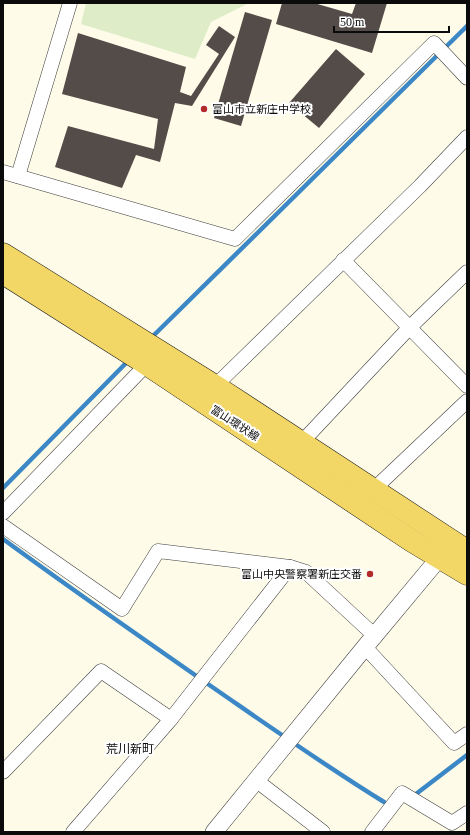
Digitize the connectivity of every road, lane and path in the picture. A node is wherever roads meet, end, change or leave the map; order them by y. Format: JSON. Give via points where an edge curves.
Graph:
{"nodes":[{"id":1,"x":70,"y":3,"type":"edge"},
{"id":2,"x":467,"y":78,"type":"edge"},
{"id":3,"x":467,"y":136,"type":"edge"},
{"id":4,"x":3,"y":172,"type":"edge"},
{"id":5,"x":18,"y":176,"type":"junction"},
{"id":6,"x":3,"y":254,"type":"edge"},
{"id":7,"x":343,"y":260,"type":"junction"},
{"id":8,"x":467,"y":272,"type":"edge"},
{"id":9,"x":3,"y":273,"type":"edge"},
{"id":10,"x":409,"y":328,"type":"junction"},
{"id":11,"x":128,"y":342,"type":"junction"},
{"id":12,"x":147,"y":358,"type":"junction"},
{"id":13,"x":215,"y":386,"type":"junction"},
{"id":14,"x":467,"y":386,"type":"edge"},
{"id":15,"x":467,"y":401,"type":"edge"},
{"id":16,"x":301,"y":443,"type":"junction"},
{"id":17,"x":373,"y":490,"type":"junction"},
{"id":18,"x":3,"y":513,"type":"edge"},
{"id":19,"x":3,"y":526,"type":"edge"},
{"id":20,"x":464,"y":546,"type":"edge"},
{"id":21,"x":440,"y":557,"type":"junction"},
{"id":22,"x":290,"y":567,"type":"junction"},
{"id":23,"x":467,"y":574,"type":"edge"},
{"id":24,"x":370,"y":641,"type":"junction"},
{"id":25,"x":171,"y":719,"type":"junction"},
{"id":26,"x":467,"y":734,"type":"edge"},
{"id":27,"x":3,"y":772,"type":"edge"},
{"id":28,"x":257,"y":781,"type":"junction"},
{"id":29,"x":467,"y":813,"type":"edge"},
{"id":30,"x":73,"y":832,"type":"edge"},
{"id":31,"x":214,"y":832,"type":"edge"},
{"id":32,"x":323,"y":832,"type":"edge"},
{"id":33,"x":372,"y":832,"type":"edge"}],
"edges":[{"from":1,"to":5,"type":"street"},
{"from":2,"to":5,"type":"street","via":[[434,43],[235,239]]},
{"from":3,"to":7,"type":"street","via":[[420,186]]},
{"from":4,"to":5,"type":"street"},
{"from":6,"to":11,"type":"main road","name":"富山環状線"},
{"from":7,"to":10,"type":"street"},
{"from":7,"to":13,"type":"street"},
{"from":8,"to":10,"type":"street"},
{"from":9,"to":11,"type":"main road","name":"富山環状線"},
{"from":10,"to":14,"type":"street"},
{"from":10,"to":16,"type":"street"},
{"from":11,"to":12,"type":"main road","name":"富山環状線"},
{"from":12,"to":13,"type":"main road","name":"富山環状線"},
{"from":12,"to":18,"type":"street"},
{"from":12,"to":21,"type":"main road","name":"富山環状線","via":[[412,541]]},
{"from":13,"to":16,"type":"main road","name":"富山環状線"},
{"from":15,"to":17,"type":"street"},
{"from":16,"to":17,"type":"main road","name":"富山環状線"},
{"from":17,"to":20,"type":"main road","name":"富山環状線"},
{"from":19,"to":22,"type":"street","via":[[122,609],[158,552]]},
{"from":20,"to":21,"type":"street"},
{"from":21,"to":23,"type":"main road","name":"富山環状線"},
{"from":21,"to":24,"type":"street"},
{"from":22,"to":24,"type":"street","via":[[306,572]]},
{"from":22,"to":25,"type":"street"},
{"from":24,"to":26,"type":"street","via":[[454,743]]},
{"from":24,"to":28,"type":"street"},
{"from":25,"to":27,"type":"street","via":[[101,671]]},
{"from":25,"to":30,"type":"street"},
{"from":28,"to":31,"type":"street"},
{"from":28,"to":32,"type":"street"},
{"from":29,"to":33,"type":"street","via":[[452,823],[402,793]]}]}
